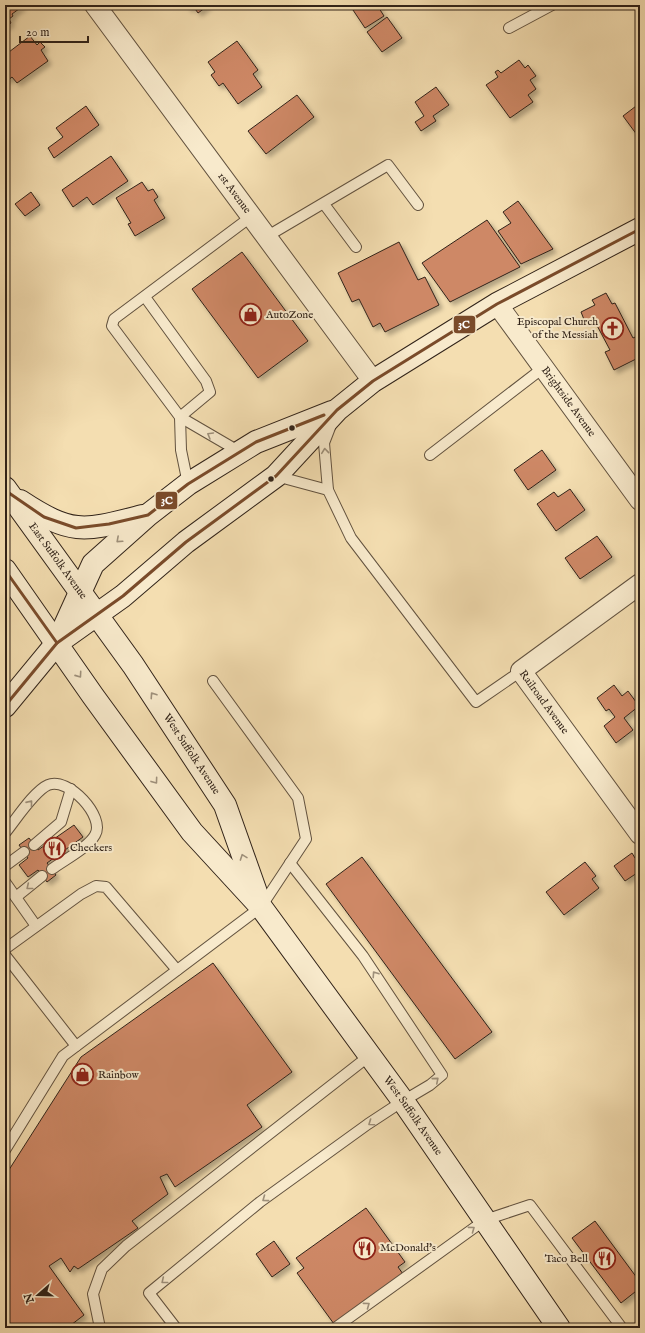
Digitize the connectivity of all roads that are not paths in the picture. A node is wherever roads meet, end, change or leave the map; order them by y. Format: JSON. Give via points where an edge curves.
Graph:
{"nodes":[{"id":1,"x":95,"y":5,"type":"edge"},
{"id":2,"x":552,"y":5,"type":"edge"},
{"id":3,"x":509,"y":28,"type":"dead end"},
{"id":4,"x":324,"y":204,"type":"junction"},
{"id":5,"x":418,"y":205,"type":"dead end"},
{"id":6,"x":252,"y":216,"type":"junction"},
{"id":7,"x":640,"y":228,"type":"edge"},
{"id":8,"x":266,"y":236,"type":"junction"},
{"id":9,"x":356,"y":247,"type":"dead end"},
{"id":10,"x":145,"y":297,"type":"junction"},
{"id":11,"x":497,"y":304,"type":"junction"},
{"id":12,"x":543,"y":368,"type":"junction"},
{"id":13,"x":374,"y":381,"type":"junction"},
{"id":14,"x":337,"y":410,"type":"junction"},
{"id":15,"x":180,"y":417,"type":"junction"},
{"id":16,"x":240,"y":452,"type":"junction"},
{"id":17,"x":430,"y":455,"type":"dead end"},
{"id":18,"x":276,"y":476,"type":"junction"},
{"id":19,"x":188,"y":484,"type":"junction"},
{"id":20,"x":328,"y":490,"type":"junction"},
{"id":21,"x":7,"y":491,"type":"edge"},
{"id":22,"x":640,"y":500,"type":"edge"},
{"id":23,"x":148,"y":514,"type":"junction"},
{"id":24,"x":5,"y":570,"type":"edge"},
{"id":25,"x":640,"y":584,"type":"edge"},
{"id":26,"x":80,"y":592,"type":"junction"},
{"id":27,"x":97,"y":615,"type":"junction"},
{"id":28,"x":57,"y":643,"type":"junction"},
{"id":29,"x":521,"y":671,"type":"junction"},
{"id":30,"x":213,"y":681,"type":"dead end"},
{"id":31,"x":5,"y":706,"type":"edge"},
{"id":32,"x":71,"y":789,"type":"junction"},
{"id":33,"x":5,"y":833,"type":"edge"},
{"id":34,"x":640,"y":834,"type":"edge"},
{"id":35,"x":34,"y":845,"type":"dead end"},
{"id":36,"x":24,"y":852,"type":"dead end"},
{"id":37,"x":290,"y":863,"type":"junction"},
{"id":38,"x":5,"y":866,"type":"edge"},
{"id":39,"x":52,"y":869,"type":"dead end"},
{"id":40,"x":42,"y":876,"type":"dead end"},
{"id":41,"x":5,"y":882,"type":"edge"},
{"id":42,"x":16,"y":897,"type":"junction"},
{"id":43,"x":261,"y":906,"type":"junction"},
{"id":44,"x":36,"y":926,"type":"junction"},
{"id":45,"x":5,"y":949,"type":"edge"},
{"id":46,"x":5,"y":954,"type":"edge"},
{"id":47,"x":177,"y":970,"type":"junction"},
{"id":48,"x":76,"y":1046,"type":"junction"},
{"id":49,"x":370,"y":1056,"type":"junction"},
{"id":50,"x":403,"y":1101,"type":"junction"},
{"id":51,"x":5,"y":1150,"type":"edge"},
{"id":52,"x":485,"y":1220,"type":"junction"},
{"id":53,"x":100,"y":1328,"type":"edge"},
{"id":54,"x":176,"y":1328,"type":"edge"},
{"id":55,"x":335,"y":1328,"type":"edge"},
{"id":56,"x":559,"y":1328,"type":"edge"},
{"id":57,"x":622,"y":1328,"type":"edge"}],
"edges":[{"from":1,"to":6,"type":"street","name":"1st Avenue"},
{"from":2,"to":3,"type":"lane"},
{"from":4,"to":5,"type":"lane","via":[[388,166]]},
{"from":4,"to":8,"type":"lane"},
{"from":4,"to":9,"type":"lane"},
{"from":6,"to":8,"type":"street","name":"1st Avenue"},
{"from":6,"to":10,"type":"lane"},
{"from":7,"to":11,"type":"main road"},
{"from":8,"to":13,"type":"street","name":"1st Avenue"},
{"from":10,"to":15,"type":"lane","via":[[206,381],[210,392]]},
{"from":10,"to":15,"type":"lane","via":[[114,319],[112,326]]},
{"from":11,"to":12,"type":"street","name":"Brightside Avenue"},
{"from":11,"to":13,"type":"main road"},
{"from":12,"to":17,"type":"lane"},
{"from":12,"to":22,"type":"street","name":"Brightside Avenue"},
{"from":13,"to":14,"type":"main road"},
{"from":14,"to":16,"type":"main road","via":[[256,442]]},
{"from":14,"to":18,"type":"main road"},
{"from":20,"to":14,"type":"lane","one_way":true,"via":[[324,443]]},
{"from":16,"to":15,"type":"lane","one_way":true},
{"from":15,"to":19,"type":"lane"},
{"from":16,"to":19,"type":"main road"},
{"from":18,"to":20,"type":"lane"},
{"from":18,"to":27,"type":"main road","via":[[174,551],[123,596]]},
{"from":19,"to":23,"type":"main road"},
{"from":20,"to":29,"type":"lane","via":[[351,538],[476,702]]},
{"from":21,"to":23,"type":"main road","via":[[44,517],[76,528],[104,526]]},
{"from":21,"to":26,"type":"main road","name":"East Suffolk Avenue"},
{"from":23,"to":26,"type":"main road","one_way":true,"via":[[93,564]]},
{"from":24,"to":28,"type":"main road"},
{"from":25,"to":29,"type":"street","name":"Railroad Avenue"},
{"from":26,"to":27,"type":"main road","name":"East Suffolk Avenue"},
{"from":26,"to":28,"type":"main road"},
{"from":27,"to":28,"type":"main road"},
{"from":43,"to":27,"type":"main road","name":"West Suffolk Avenue","one_way":true,"via":[[224,805],[133,665]]},
{"from":28,"to":31,"type":"main road"},
{"from":28,"to":43,"type":"main road","name":"West Suffolk Avenue","one_way":true,"via":[[192,832]]},
{"from":29,"to":34,"type":"street","name":"Railroad Avenue"},
{"from":30,"to":37,"type":"lane","via":[[298,798],[306,839]]},
{"from":33,"to":32,"type":"lane","one_way":true,"via":[[38,793],[48,785],[60,784]]},
{"from":32,"to":35,"type":"lane","via":[[61,822]]},
{"from":32,"to":39,"type":"lane","via":[[93,814],[98,825],[96,834],[90,842]]},
{"from":36,"to":38,"type":"lane"},
{"from":37,"to":43,"type":"lane"},
{"from":50,"to":37,"type":"lane","one_way":true,"via":[[442,1075],[363,956]]},
{"from":40,"to":42,"type":"lane","one_way":true},
{"from":41,"to":42,"type":"lane"},
{"from":42,"to":44,"type":"lane"},
{"from":43,"to":47,"type":"lane"},
{"from":43,"to":49,"type":"main road","name":"West Suffolk Avenue"},
{"from":44,"to":45,"type":"lane"},
{"from":44,"to":47,"type":"lane","via":[[81,894],[96,886],[106,887]]},
{"from":46,"to":48,"type":"lane"},
{"from":47,"to":48,"type":"lane"},
{"from":48,"to":51,"type":"lane","via":[[63,1056]]},
{"from":49,"to":50,"type":"main road","name":"West Suffolk Avenue"},
{"from":49,"to":53,"type":"lane","via":[[126,1246],[102,1269],[93,1294]]},
{"from":50,"to":52,"type":"main road","name":"West Suffolk Avenue"},
{"from":50,"to":54,"type":"lane","one_way":true,"via":[[260,1202],[149,1293]]},
{"from":55,"to":52,"type":"lane","one_way":true},
{"from":52,"to":56,"type":"main road","name":"West Suffolk Avenue"},
{"from":52,"to":57,"type":"lane","via":[[530,1205]]}]}
